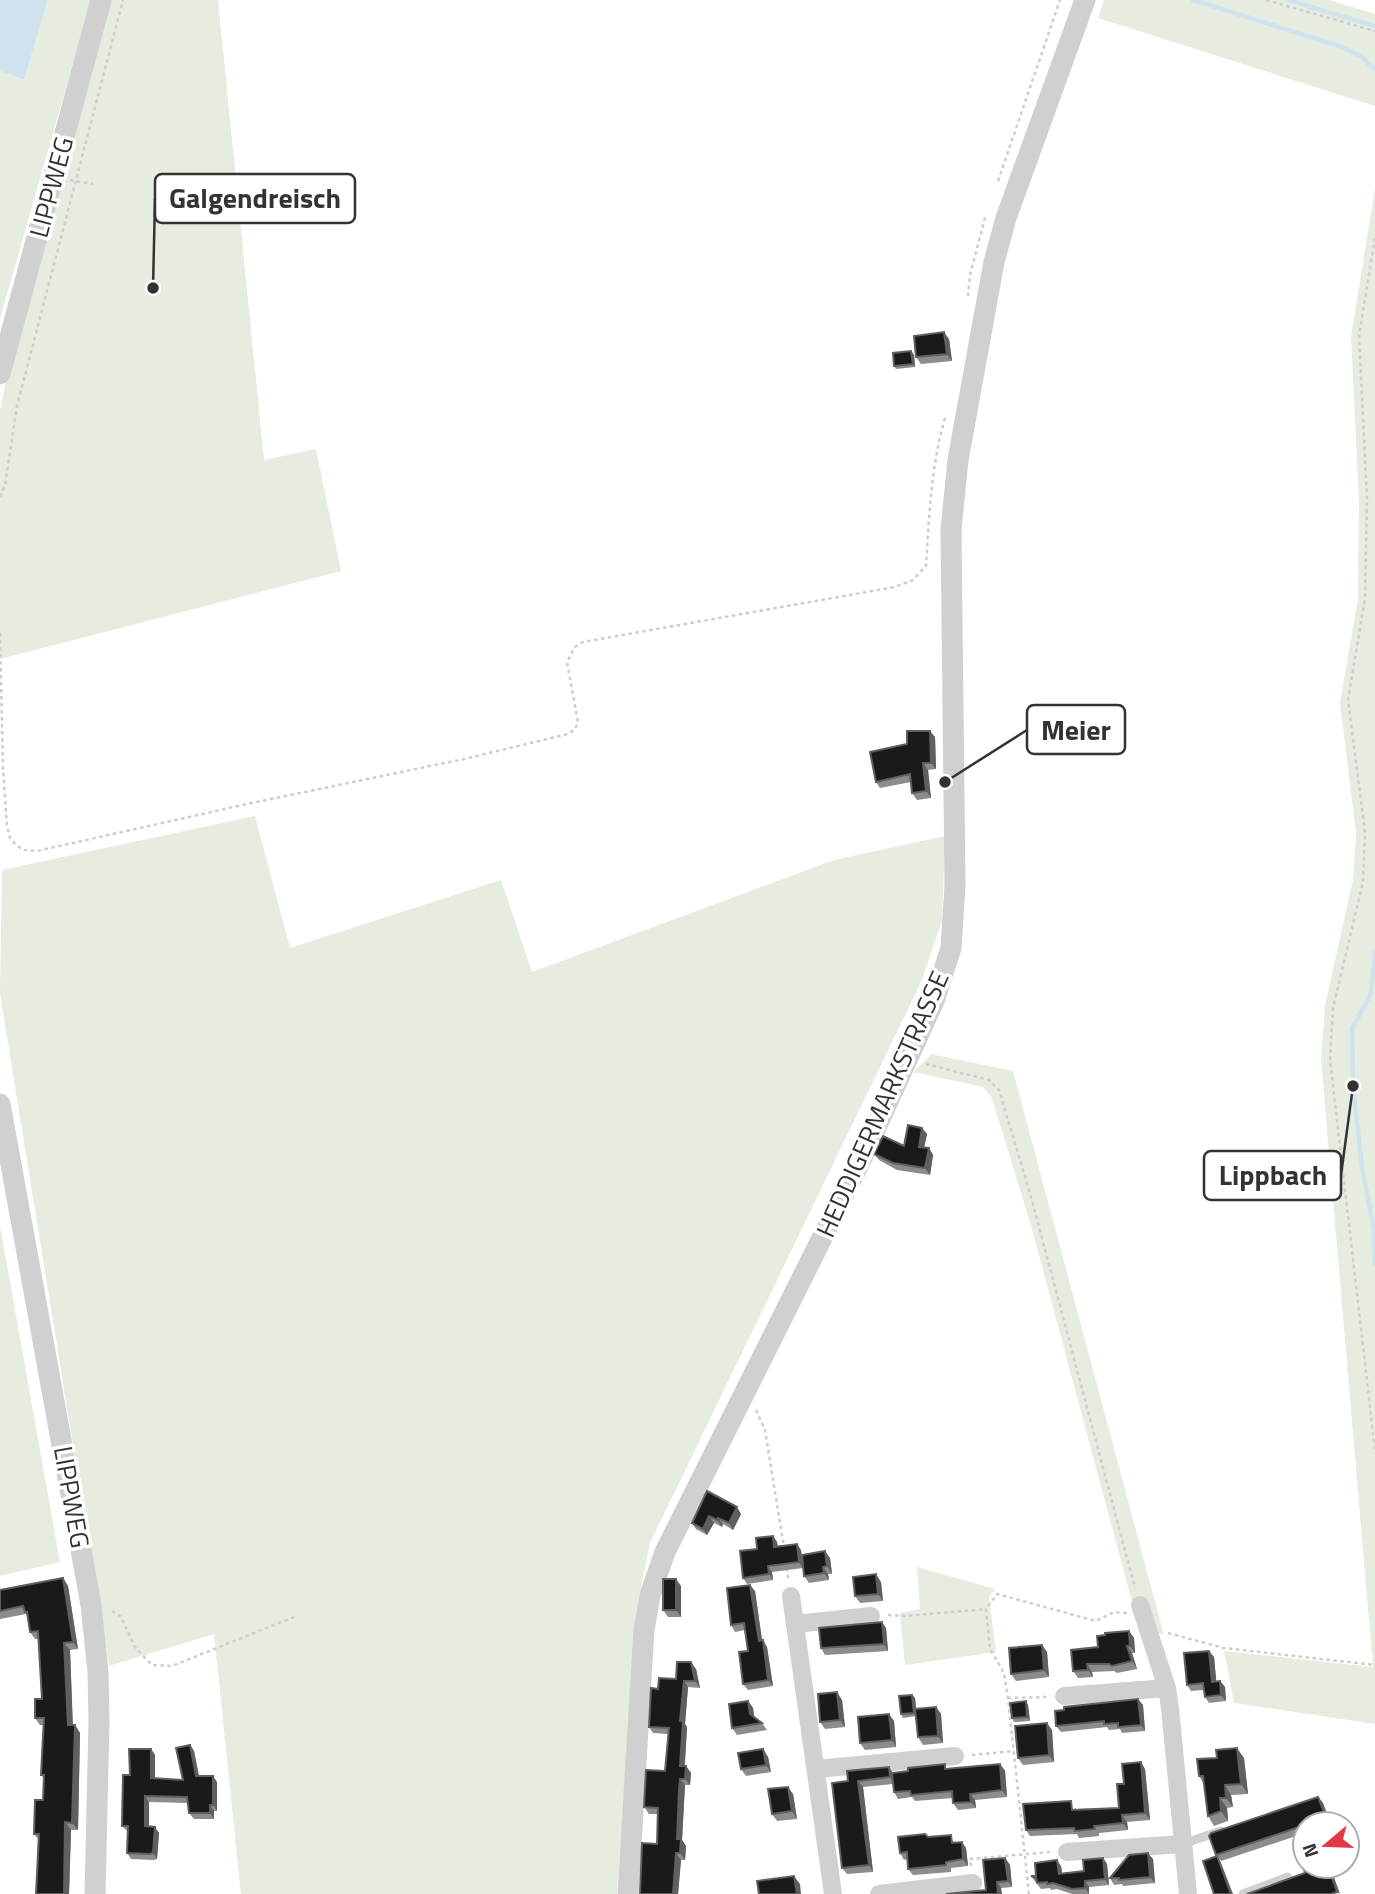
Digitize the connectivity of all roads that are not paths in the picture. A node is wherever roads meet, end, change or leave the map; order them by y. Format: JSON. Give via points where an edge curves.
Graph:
{"nodes":[{"id":1,"x":101,"y":0,"type":"edge"},
{"id":2,"x":1085,"y":0,"type":"edge"},
{"id":3,"x":0,"y":374,"type":"edge"},
{"id":4,"x":0,"y":1104,"type":"edge"},
{"id":5,"x":791,"y":1595,"type":"road end"},
{"id":6,"x":1143,"y":1615,"type":"road end"},
{"id":7,"x":871,"y":1616,"type":"dead end"},
{"id":8,"x":795,"y":1624,"type":"junction"},
{"id":9,"x":1167,"y":1688,"type":"junction"},
{"id":10,"x":1064,"y":1696,"type":"road end"},
{"id":11,"x":955,"y":1756,"type":"road end"},
{"id":12,"x":816,"y":1769,"type":"junction"},
{"id":13,"x":1232,"y":1827,"type":"edge"},
{"id":14,"x":1182,"y":1844,"type":"junction"},
{"id":15,"x":1067,"y":1852,"type":"road end"},
{"id":16,"x":1288,"y":1877,"type":"edge"},
{"id":17,"x":973,"y":1884,"type":"road end"},
{"id":18,"x":95,"y":1894,"type":"edge"},
{"id":19,"x":628,"y":1894,"type":"edge"},
{"id":20,"x":833,"y":1894,"type":"edge"},
{"id":21,"x":879,"y":1894,"type":"edge"},
{"id":22,"x":1188,"y":1894,"type":"edge"},
{"id":23,"x":1242,"y":1894,"type":"edge"}],
"edges":[{"from":1,"to":3,"type":"street","name":"LIPPWEG"},
{"from":2,"to":19,"type":"street","name":"HEDDIGERMARKSTRASSE","via":[[1006,218],[958,460],[951,529],[955,885],[951,948],[908,1059],[665,1552],[650,1595]]},
{"from":4,"to":18,"type":"street","name":"LIPPWEG","via":[[91,1605],[99,1730]]},
{"from":5,"to":8,"type":"street"},
{"from":6,"to":9,"type":"street"},
{"from":7,"to":8,"type":"street"},
{"from":8,"to":12,"type":"street"},
{"from":9,"to":10,"type":"street"},
{"from":9,"to":14,"type":"street"},
{"from":11,"to":12,"type":"street"},
{"from":12,"to":20,"type":"street"},
{"from":13,"to":14,"type":"lane"},
{"from":14,"to":15,"type":"street"},
{"from":14,"to":22,"type":"street"},
{"from":16,"to":23,"type":"lane"},
{"from":17,"to":21,"type":"street"}]}
